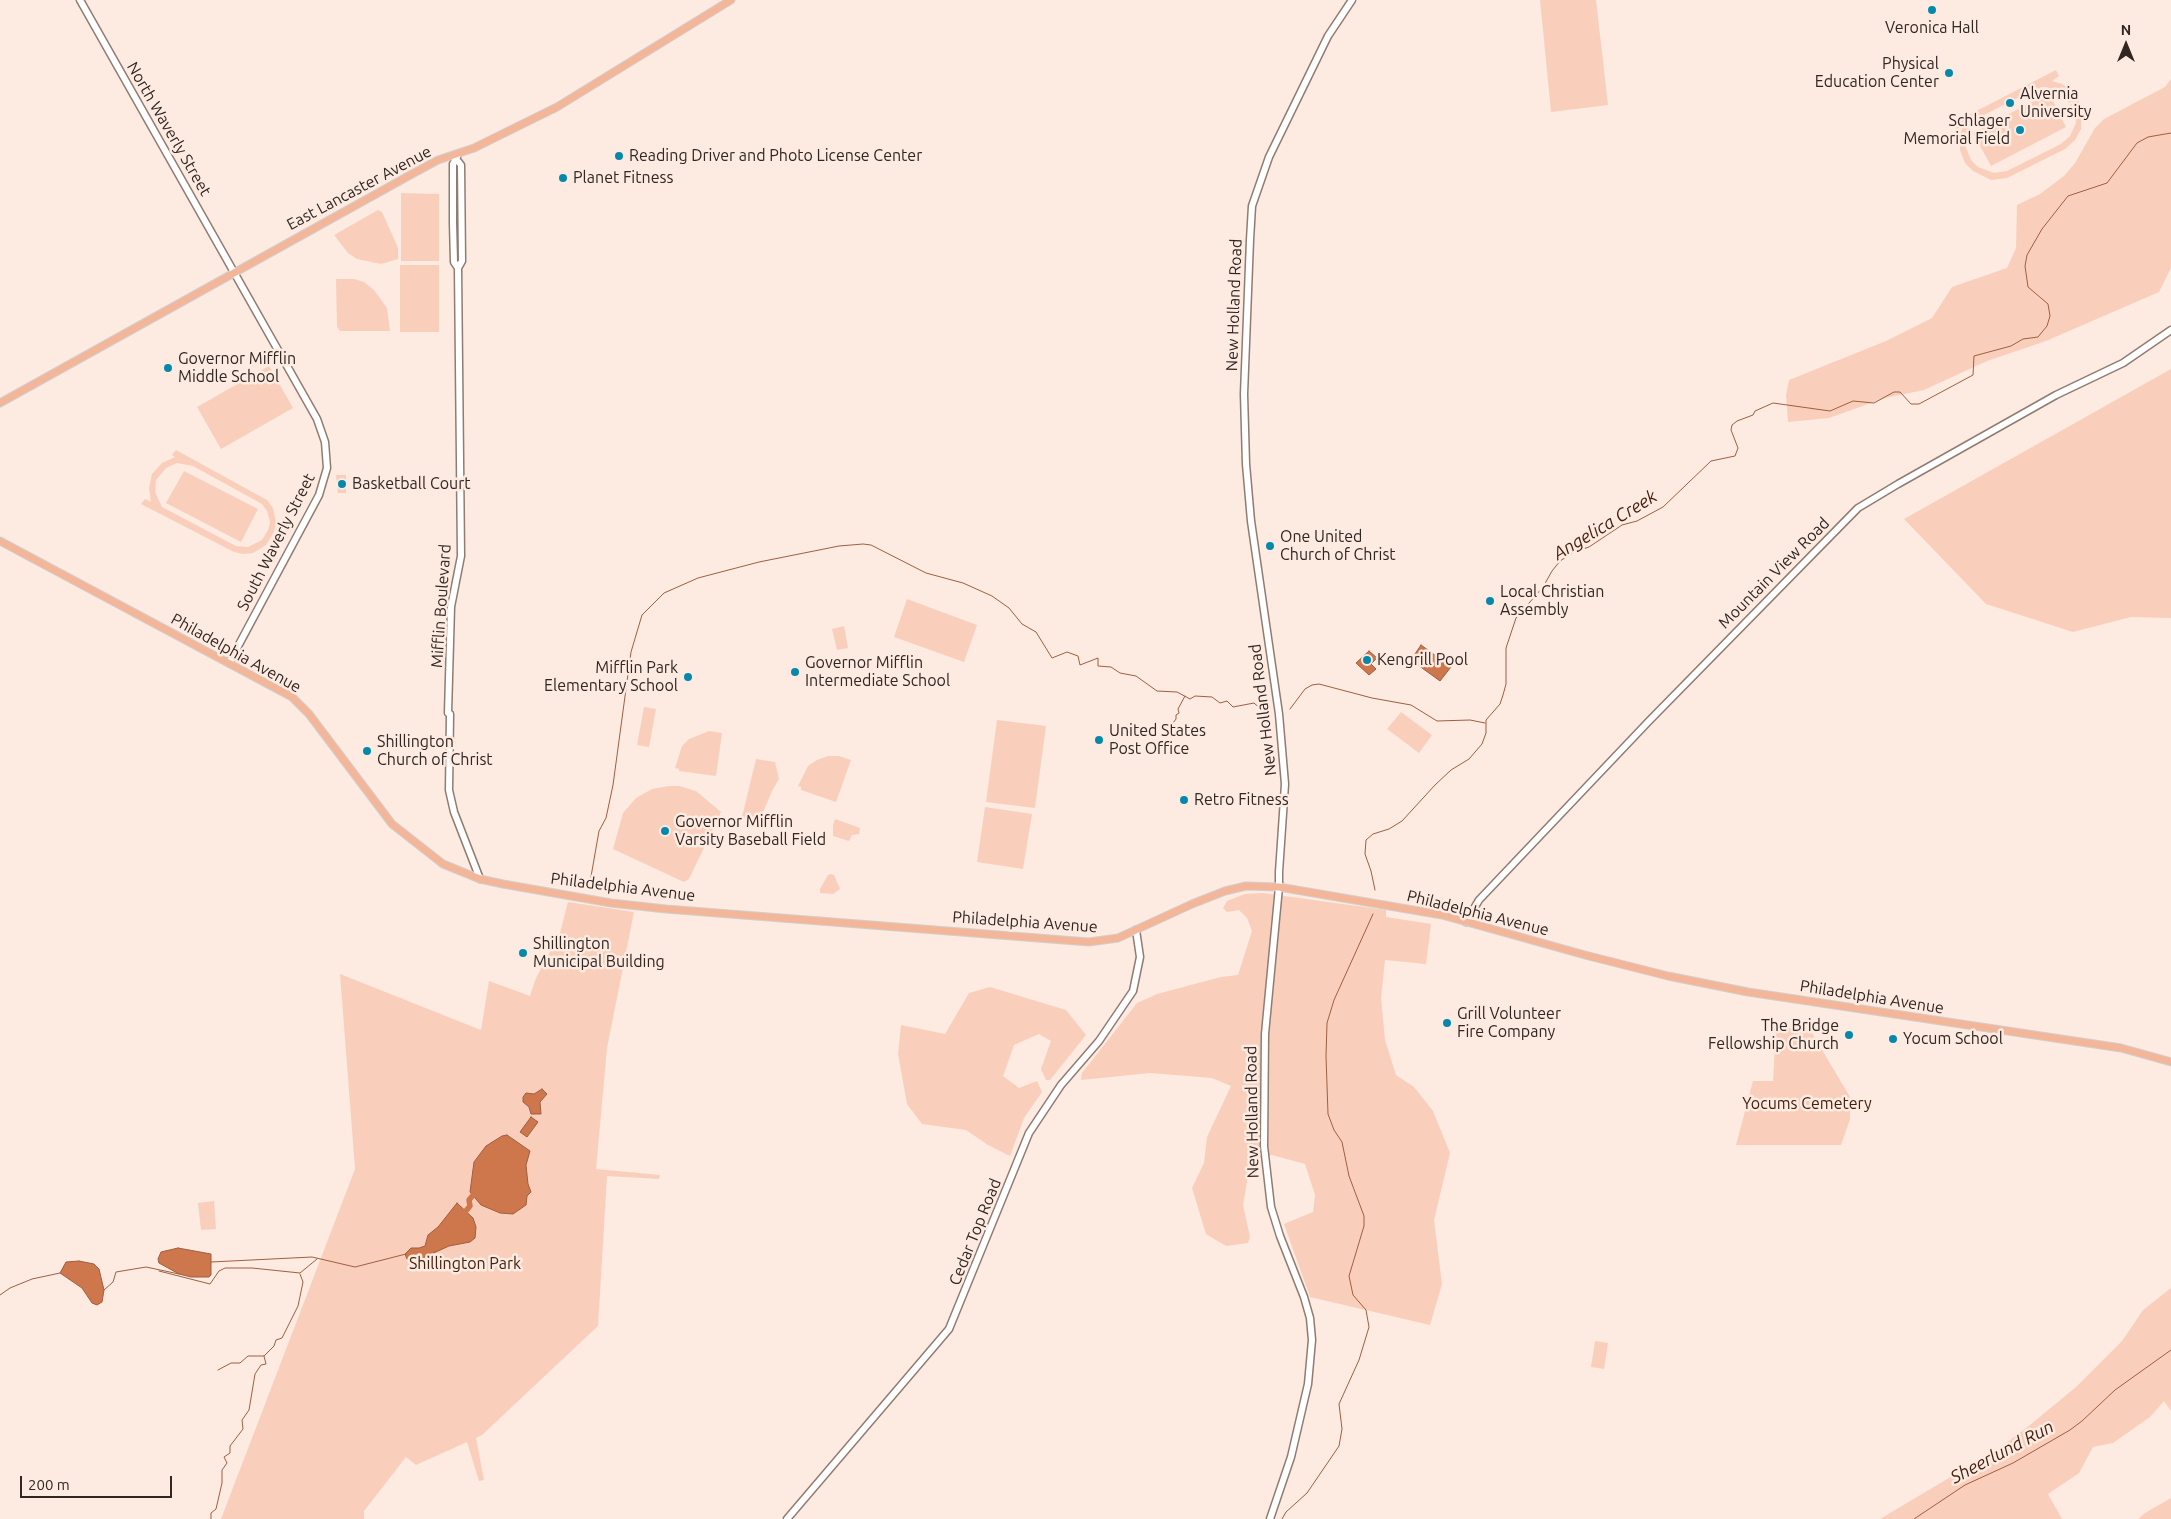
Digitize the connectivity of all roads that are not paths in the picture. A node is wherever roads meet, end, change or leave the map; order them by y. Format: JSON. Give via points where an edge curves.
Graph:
{"nodes":[{"id":1,"x":80,"y":0,"type":"edge"},
{"id":2,"x":731,"y":0,"type":"edge"},
{"id":3,"x":1352,"y":0,"type":"edge"},
{"id":4,"x":457,"y":157,"type":"junction"},
{"id":5,"x":234,"y":272,"type":"junction"},
{"id":6,"x":2171,"y":330,"type":"edge"},
{"id":7,"x":0,"y":403,"type":"edge"},
{"id":8,"x":0,"y":541,"type":"edge"},
{"id":9,"x":229,"y":663,"type":"junction"},
{"id":10,"x":480,"y":878,"type":"junction"},
{"id":11,"x":1279,"y":887,"type":"junction"},
{"id":12,"x":1466,"y":922,"type":"junction"},
{"id":13,"x":1136,"y":930,"type":"junction"},
{"id":14,"x":2171,"y":1062,"type":"edge"},
{"id":15,"x":787,"y":1519,"type":"edge"},
{"id":16,"x":1270,"y":1519,"type":"edge"}],
"edges":[{"from":1,"to":5,"type":"street","name":"North Waverly Street"},
{"from":2,"to":4,"type":"main road","name":"East Lancaster Avenue","via":[[557,107]]},
{"from":3,"to":11,"type":"street","name":"New Holland Road","via":[[1328,36],[1286,119],[1261,176],[1251,216],[1244,394],[1246,464],[1284,760]]},
{"from":4,"to":5,"type":"main road","name":"East Lancaster Avenue","via":[[438,160]]},
{"from":4,"to":10,"type":"street","name":"Mifflin Boulevard","via":[[461,165],[462,261],[458,268],[461,556],[452,607],[448,713],[450,790],[454,812]]},
{"from":5,"to":7,"type":"main road","name":"East Lancaster Avenue"},
{"from":5,"to":9,"type":"street","name":"South Waverly Street","via":[[321,428],[327,460],[326,476],[319,494]]},
{"from":6,"to":12,"type":"street","name":"Mountain View Road","via":[[2123,363],[2056,395],[1858,508],[1649,721],[1480,900]]},
{"from":8,"to":9,"type":"main road","name":"Philadelphia Avenue"},
{"from":9,"to":10,"type":"main road","name":"Philadelphia Avenue","via":[[292,696],[392,824],[442,864]]},
{"from":10,"to":13,"type":"main road","name":"Philadelphia Avenue","via":[[577,897],[666,909],[1079,942],[1112,939]]},
{"from":11,"to":12,"type":"main road","name":"Philadelphia Avenue","via":[[1427,912]]},
{"from":11,"to":13,"type":"main road","name":"Philadelphia Avenue","via":[[1246,886],[1225,891]]},
{"from":11,"to":16,"type":"street","name":"New Holland Road","via":[[1265,1034],[1265,1165],[1275,1224],[1304,1297],[1312,1340],[1308,1384],[1291,1457]]},
{"from":12,"to":14,"type":"main road","name":"Philadelphia Avenue","via":[[1716,986],[2113,1047]]},
{"from":13,"to":15,"type":"street","name":"Cedar Top Road","via":[[1140,957],[1133,991],[1098,1041],[1061,1085],[1029,1133],[949,1329]]}]}
